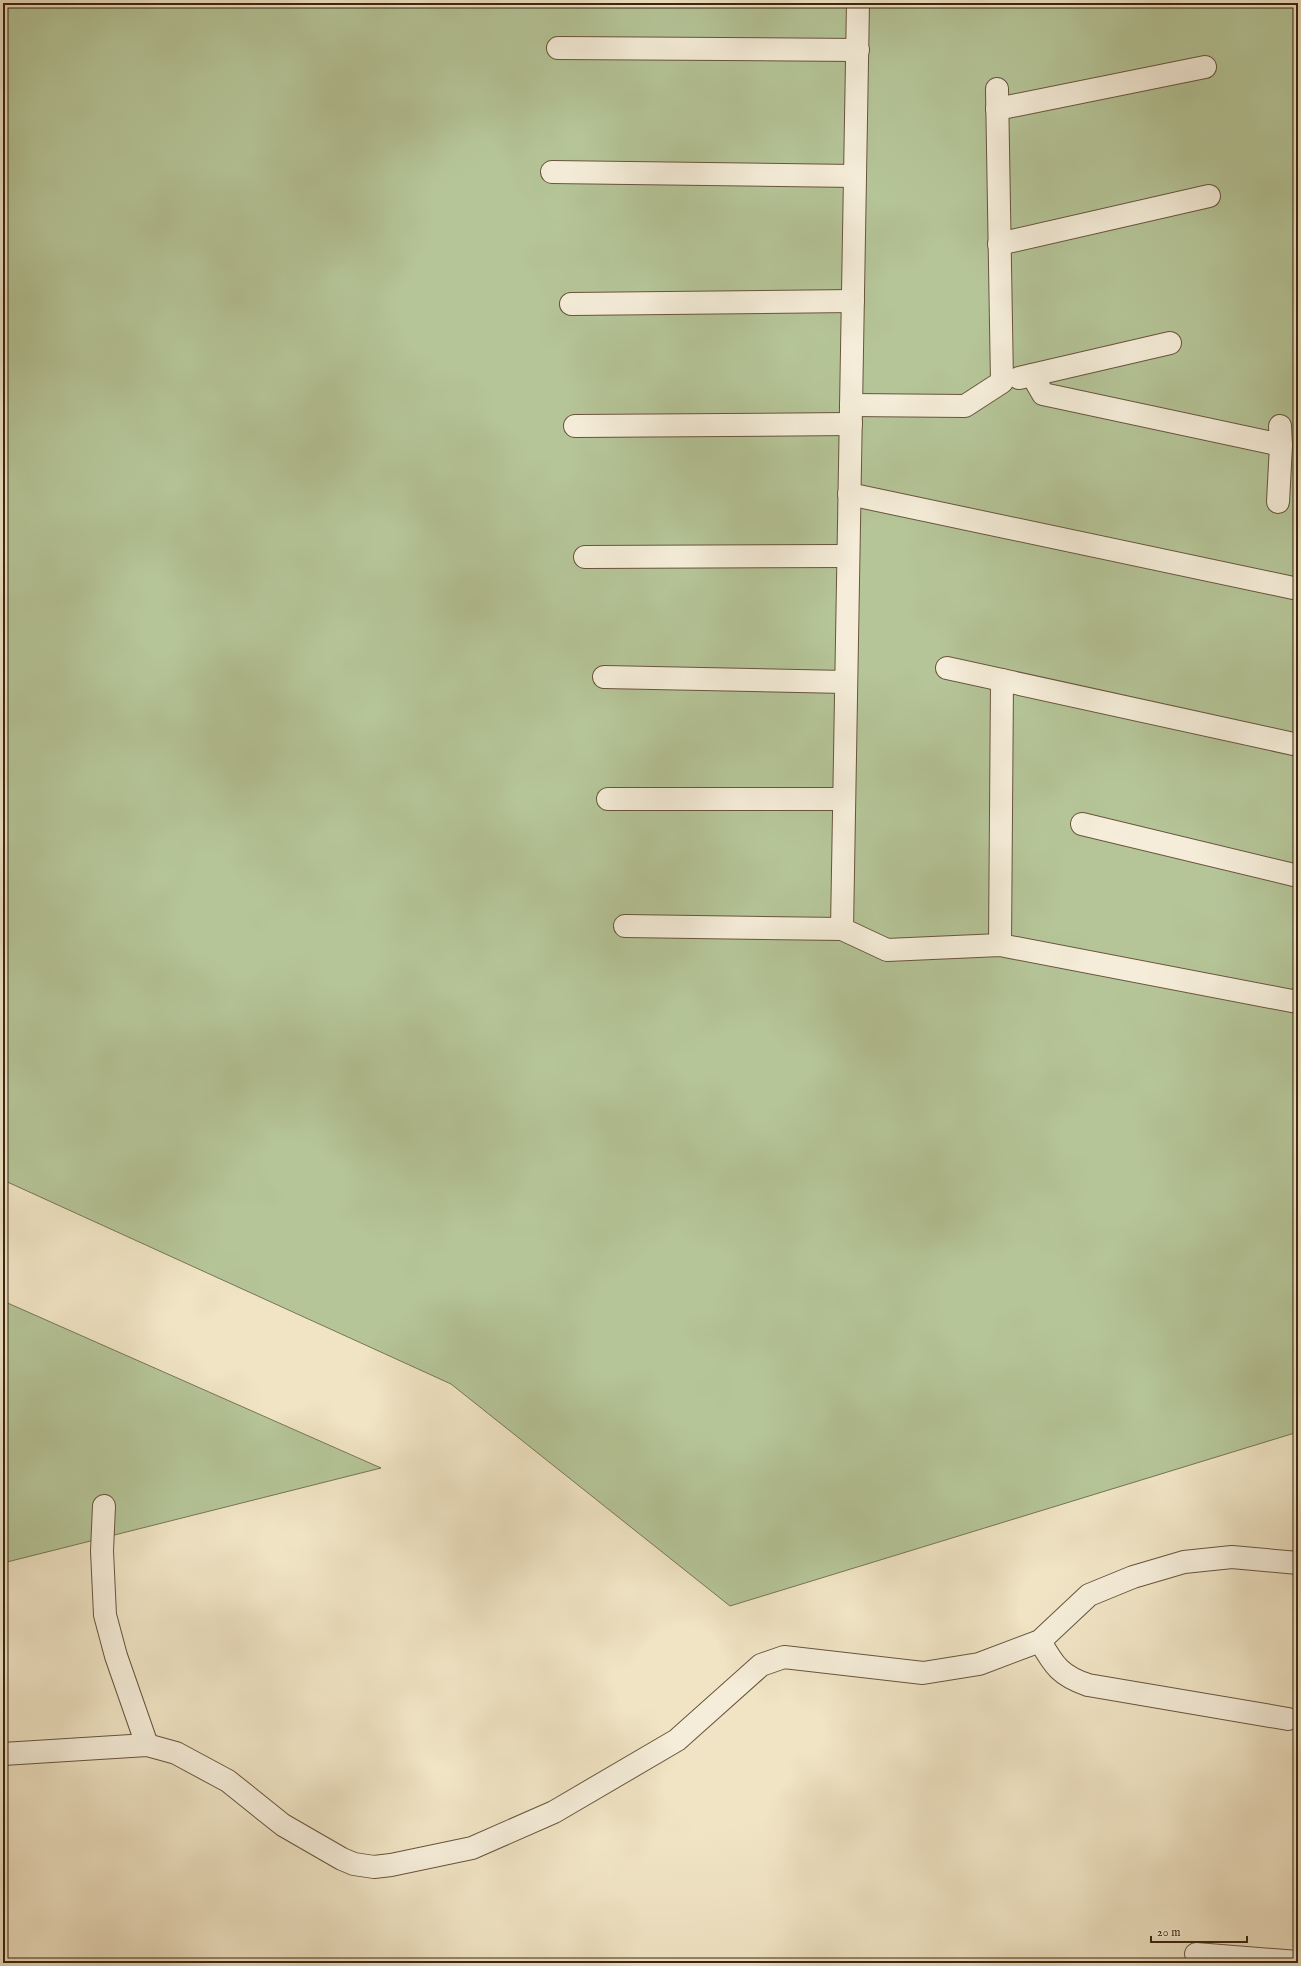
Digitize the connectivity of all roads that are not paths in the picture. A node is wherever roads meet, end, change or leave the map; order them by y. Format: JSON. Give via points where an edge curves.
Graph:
{"nodes":[{"id":1,"x":858,"y":3,"type":"edge"},
{"id":2,"x":558,"y":48,"type":"dead end"},
{"id":3,"x":858,"y":50,"type":"junction"},
{"id":4,"x":1205,"y":67,"type":"dead end"},
{"id":5,"x":552,"y":172,"type":"dead end"},
{"id":6,"x":855,"y":176,"type":"junction"},
{"id":7,"x":1209,"y":196,"type":"dead end"},
{"id":8,"x":999,"y":244,"type":"junction"},
{"id":9,"x":853,"y":301,"type":"junction"},
{"id":10,"x":571,"y":304,"type":"dead end"},
{"id":11,"x":1170,"y":343,"type":"dead end"},
{"id":12,"x":1032,"y":375,"type":"junction"},
{"id":13,"x":1002,"y":382,"type":"junction"},
{"id":14,"x":851,"y":414,"type":"junction"},
{"id":15,"x":575,"y":426,"type":"dead end"},
{"id":16,"x":850,"y":494,"type":"junction"},
{"id":17,"x":1278,"y":502,"type":"dead end"},
{"id":18,"x":848,"y":556,"type":"junction"},
{"id":19,"x":585,"y":557,"type":"dead end"},
{"id":20,"x":1298,"y":589,"type":"edge"},
{"id":21,"x":947,"y":668,"type":"dead end"},
{"id":22,"x":604,"y":677,"type":"dead end"},
{"id":23,"x":1002,"y":680,"type":"junction"},
{"id":24,"x":846,"y":682,"type":"junction"},
{"id":25,"x":1298,"y":745,"type":"edge"},
{"id":26,"x":608,"y":799,"type":"dead end"},
{"id":27,"x":844,"y":799,"type":"junction"},
{"id":28,"x":1082,"y":824,"type":"dead end"},
{"id":29,"x":1298,"y":876,"type":"edge"},
{"id":30,"x":625,"y":926,"type":"dead end"},
{"id":31,"x":842,"y":929,"type":"junction"},
{"id":32,"x":1000,"y":945,"type":"junction"},
{"id":33,"x":1298,"y":999,"type":"edge"},
{"id":34,"x":104,"y":1506,"type":"dead end"},
{"id":35,"x":1298,"y":1563,"type":"edge"},
{"id":36,"x":1040,"y":1641,"type":"junction"},
{"id":37,"x":1288,"y":1719,"type":"dead end"},
{"id":38,"x":147,"y":1745,"type":"junction"},
{"id":39,"x":3,"y":1754,"type":"edge"},
{"id":40,"x":1196,"y":1954,"type":"dead end"},
{"id":41,"x":1298,"y":1962,"type":"edge"}],
"edges":[{"from":1,"to":3,"type":"street"},
{"from":2,"to":3,"type":"street"},
{"from":3,"to":6,"type":"street"},
{"from":4,"to":8,"type":"street","via":[[997,99]]},
{"from":5,"to":6,"type":"street"},
{"from":6,"to":9,"type":"street"},
{"from":7,"to":8,"type":"street"},
{"from":8,"to":13,"type":"street"},
{"from":9,"to":10,"type":"street"},
{"from":9,"to":14,"type":"street"},
{"from":11,"to":12,"type":"street"},
{"from":12,"to":13,"type":"street"},
{"from":12,"to":17,"type":"street","via":[[1042,394],[1281,436]]},
{"from":13,"to":14,"type":"street","via":[[965,406]]},
{"from":14,"to":15,"type":"street"},
{"from":14,"to":16,"type":"street"},
{"from":16,"to":18,"type":"street"},
{"from":16,"to":20,"type":"street"},
{"from":18,"to":19,"type":"street"},
{"from":18,"to":24,"type":"street"},
{"from":21,"to":23,"type":"street"},
{"from":22,"to":24,"type":"street"},
{"from":23,"to":25,"type":"street"},
{"from":23,"to":32,"type":"street"},
{"from":24,"to":27,"type":"street"},
{"from":26,"to":27,"type":"street"},
{"from":27,"to":31,"type":"street"},
{"from":28,"to":29,"type":"street"},
{"from":30,"to":31,"type":"street"},
{"from":31,"to":32,"type":"street","via":[[887,950]]},
{"from":32,"to":33,"type":"street","via":[[1297,1002]]},
{"from":34,"to":38,"type":"street","via":[[102,1551],[105,1615],[116,1656]]},
{"from":35,"to":36,"type":"street","via":[[1232,1557],[1184,1562],[1133,1577],[1089,1595]]},
{"from":36,"to":37,"type":"street","via":[[1060,1672],[1088,1685]]},
{"from":36,"to":38,"type":"street","via":[[979,1664],[923,1672],[784,1657],[761,1665],[677,1740],[554,1812],[472,1848],[374,1867],[342,1859],[283,1825],[228,1781],[176,1753]]},
{"from":38,"to":39,"type":"street"},
{"from":40,"to":41,"type":"street"}]}
